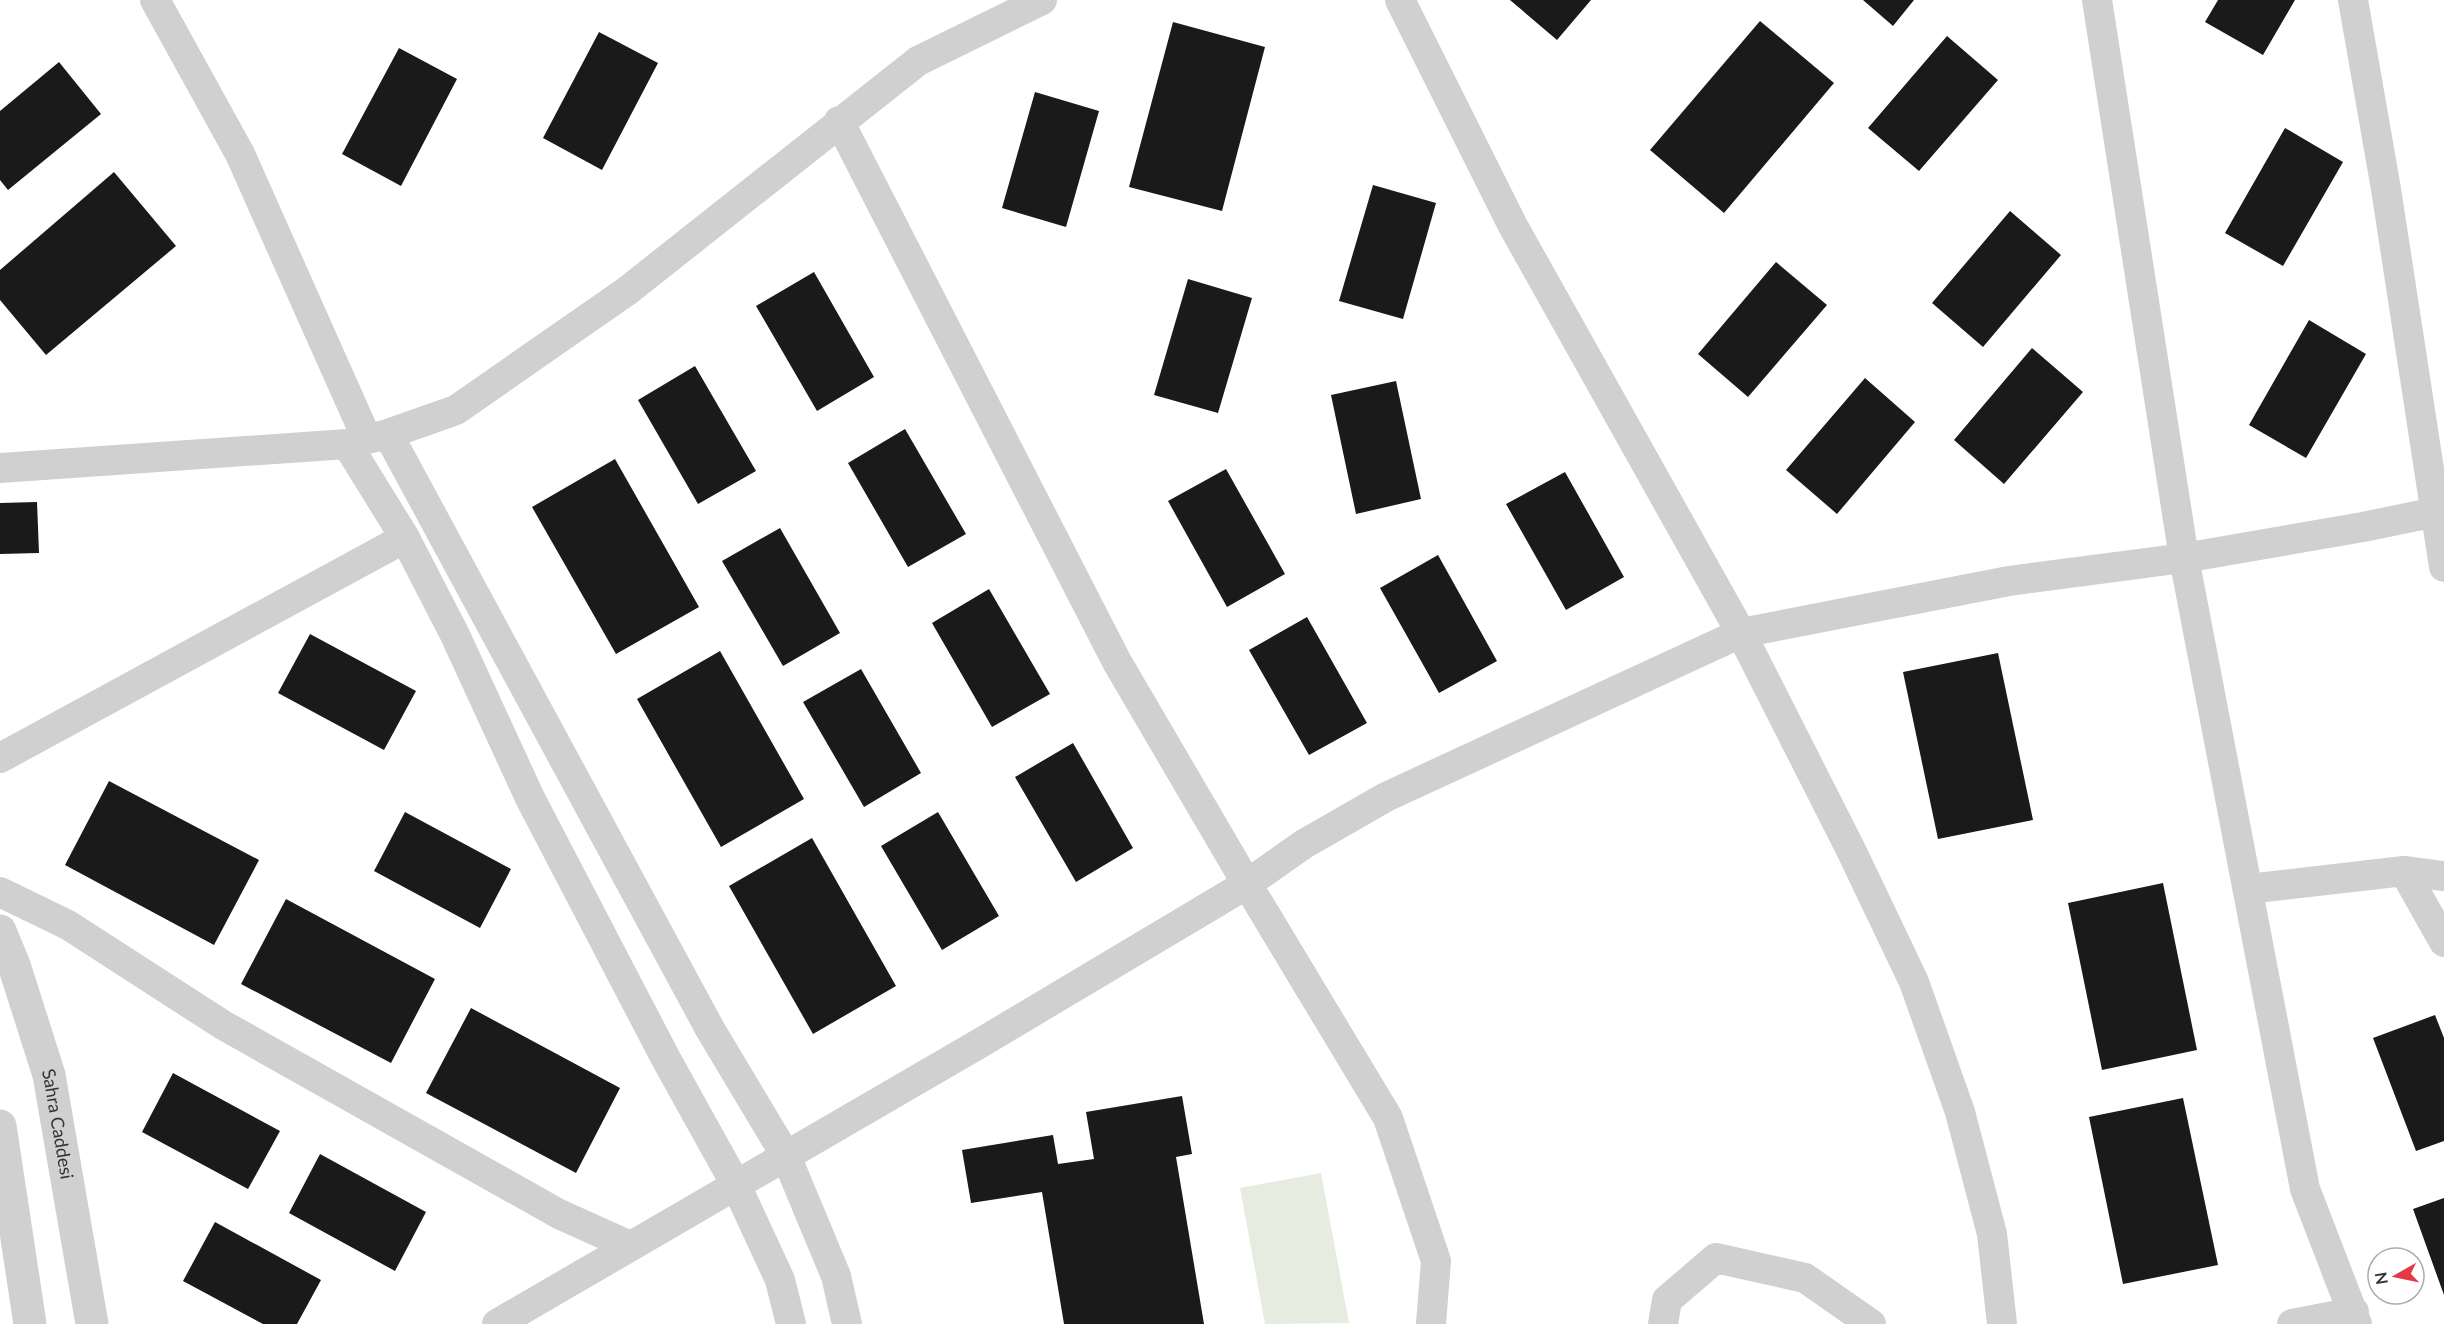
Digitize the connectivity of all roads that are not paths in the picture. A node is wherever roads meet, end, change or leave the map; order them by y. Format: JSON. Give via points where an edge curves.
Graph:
{"nodes":[{"id":1,"x":155,"y":0,"type":"edge"},
{"id":2,"x":1042,"y":0,"type":"edge"},
{"id":3,"x":1400,"y":0,"type":"edge"},
{"id":4,"x":2097,"y":0,"type":"edge"},
{"id":5,"x":2353,"y":0,"type":"edge"},
{"id":6,"x":839,"y":121,"type":"junction"},
{"id":7,"x":367,"y":439,"type":"junction"},
{"id":8,"x":0,"y":468,"type":"edge"},
{"id":9,"x":2440,"y":507,"type":"edge"},
{"id":10,"x":405,"y":538,"type":"junction"},
{"id":11,"x":2184,"y":558,"type":"junction"},
{"id":12,"x":2444,"y":567,"type":"edge"},
{"id":13,"x":1741,"y":633,"type":"junction"},
{"id":14,"x":0,"y":758,"type":"edge"},
{"id":15,"x":2404,"y":871,"type":"junction"},
{"id":16,"x":2444,"y":876,"type":"edge"},
{"id":17,"x":1247,"y":884,"type":"junction"},
{"id":18,"x":2248,"y":889,"type":"junction"},
{"id":19,"x":0,"y":892,"type":"edge"},
{"id":20,"x":0,"y":931,"type":"edge"},
{"id":21,"x":2444,"y":942,"type":"edge"},
{"id":22,"x":0,"y":1126,"type":"edge"},
{"id":23,"x":786,"y":1156,"type":"junction"},
{"id":24,"x":736,"y":1185,"type":"junction"},
{"id":25,"x":630,"y":1246,"type":"junction"},
{"id":26,"x":2355,"y":1318,"type":"edge"},
{"id":27,"x":30,"y":1324,"type":"edge"},
{"id":28,"x":92,"y":1324,"type":"edge"},
{"id":29,"x":497,"y":1324,"type":"edge"},
{"id":30,"x":791,"y":1324,"type":"edge"},
{"id":31,"x":847,"y":1324,"type":"edge"},
{"id":32,"x":1431,"y":1324,"type":"edge"},
{"id":33,"x":1663,"y":1324,"type":"edge"},
{"id":34,"x":1871,"y":1324,"type":"edge"},
{"id":35,"x":2002,"y":1324,"type":"edge"},
{"id":36,"x":2292,"y":1324,"type":"edge"}],
"edges":[{"from":1,"to":7,"type":"street","via":[[240,154]]},
{"from":2,"to":6,"type":"street","via":[[918,61]]},
{"from":3,"to":13,"type":"street","via":[[1513,226]]},
{"from":4,"to":11,"type":"street"},
{"from":5,"to":9,"type":"street"},
{"from":6,"to":7,"type":"street","via":[[627,291],[456,410]]},
{"from":6,"to":17,"type":"street","via":[[1117,662]]},
{"from":7,"to":8,"type":"street"},
{"from":7,"to":10,"type":"street"},
{"from":7,"to":23,"type":"street","via":[[438,529],[710,1029]]},
{"from":9,"to":11,"type":"street","via":[[2363,527]]},
{"from":9,"to":12,"type":"street"},
{"from":10,"to":14,"type":"street"},
{"from":10,"to":24,"type":"street","via":[[455,635],[530,798]]},
{"from":11,"to":13,"type":"street","via":[[2009,581]]},
{"from":11,"to":18,"type":"street"},
{"from":13,"to":17,"type":"street","via":[[1386,797],[1304,844]]},
{"from":13,"to":35,"type":"street","via":[[1914,982],[1960,1112],[1992,1234]]},
{"from":15,"to":16,"type":"street"},
{"from":15,"to":18,"type":"street"},
{"from":15,"to":21,"type":"street"},
{"from":17,"to":23,"type":"street"},
{"from":17,"to":32,"type":"street","via":[[1388,1118],[1436,1261]]},
{"from":18,"to":26,"type":"street","via":[[2306,1189]]},
{"from":19,"to":25,"type":"street","via":[[68,925],[223,1025],[549,1209]]},
{"from":20,"to":28,"type":"street","name":"Sahra Caddesi","via":[[49,1075]]},
{"from":22,"to":27,"type":"street"},
{"from":23,"to":24,"type":"street"},
{"from":23,"to":31,"type":"street","via":[[836,1276]]},
{"from":24,"to":25,"type":"street"},
{"from":24,"to":30,"type":"street","via":[[780,1280]]},
{"from":25,"to":29,"type":"street"},
{"from":26,"to":36,"type":"street"},
{"from":33,"to":34,"type":"street","via":[[1667,1300],[1716,1258],[1805,1278]]}]}
